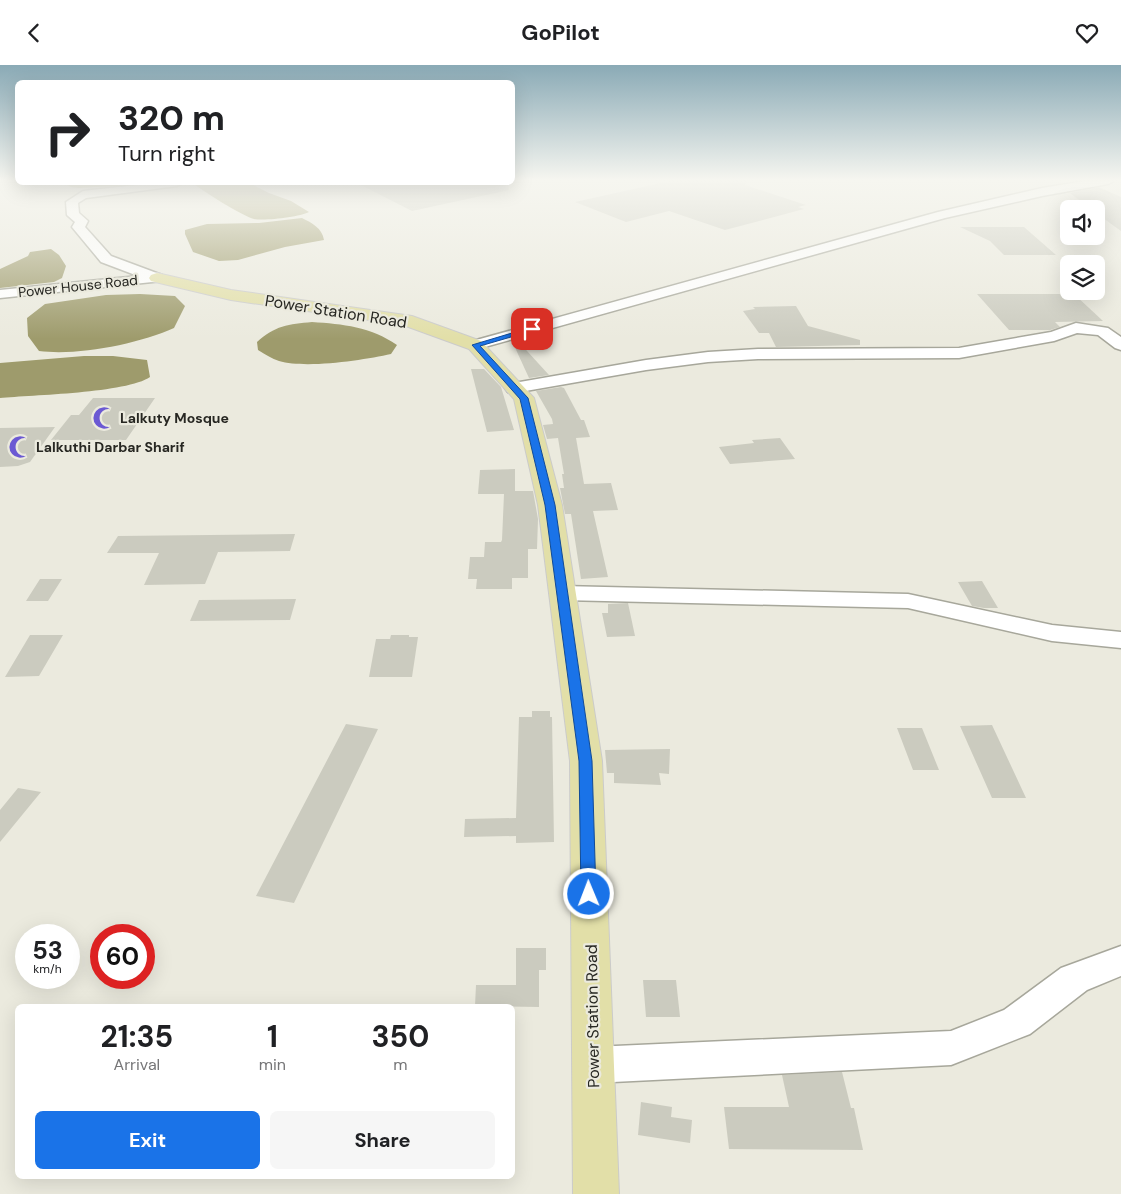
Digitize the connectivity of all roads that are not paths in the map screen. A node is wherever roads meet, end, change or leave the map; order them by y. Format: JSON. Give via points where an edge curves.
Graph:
{"nodes":[{"id":1,"x":84,"y":234,"type":"edge"},
{"id":2,"x":875,"y":234,"type":"edge"},
{"id":3,"x":157,"y":278,"type":"junction"},
{"id":4,"x":0,"y":294,"type":"edge"},
{"id":5,"x":475,"y":345,"type":"junction"},
{"id":6,"x":1121,"y":345,"type":"edge"},
{"id":7,"x":514,"y":388,"type":"junction"},
{"id":8,"x":562,"y":593,"type":"junction"},
{"id":9,"x":1121,"y":640,"type":"edge"},
{"id":10,"x":1121,"y":961,"type":"edge"},
{"id":11,"x":593,"y":1065,"type":"junction"},
{"id":12,"x":596,"y":1194,"type":"edge"}],
"edges":[{"from":1,"to":3,"type":"street","name":"Power Station Road","via":[[106,259]]},
{"from":2,"to":5,"type":"street"},
{"from":3,"to":4,"type":"street","name":"Power House Road"},
{"from":3,"to":5,"type":"main road","name":"Power Station Road","via":[[231,295],[406,320]]},
{"from":5,"to":7,"type":"main road","name":"Power Station Road"},
{"from":6,"to":7,"type":"street","via":[[1102,331],[1076,328],[1054,336],[959,353],[768,353],[708,357]]},
{"from":7,"to":8,"type":"main road","name":"Power Station Road","via":[[524,398],[550,505]]},
{"from":8,"to":9,"type":"street","via":[[908,601],[1052,633]]},
{"from":8,"to":11,"type":"main road","name":"Power Station Road","via":[[586,761]]},
{"from":10,"to":11,"type":"street","via":[[1074,979],[1017,1022],[951,1048]]},
{"from":11,"to":12,"type":"main road","name":"Power Station Road"}]}
